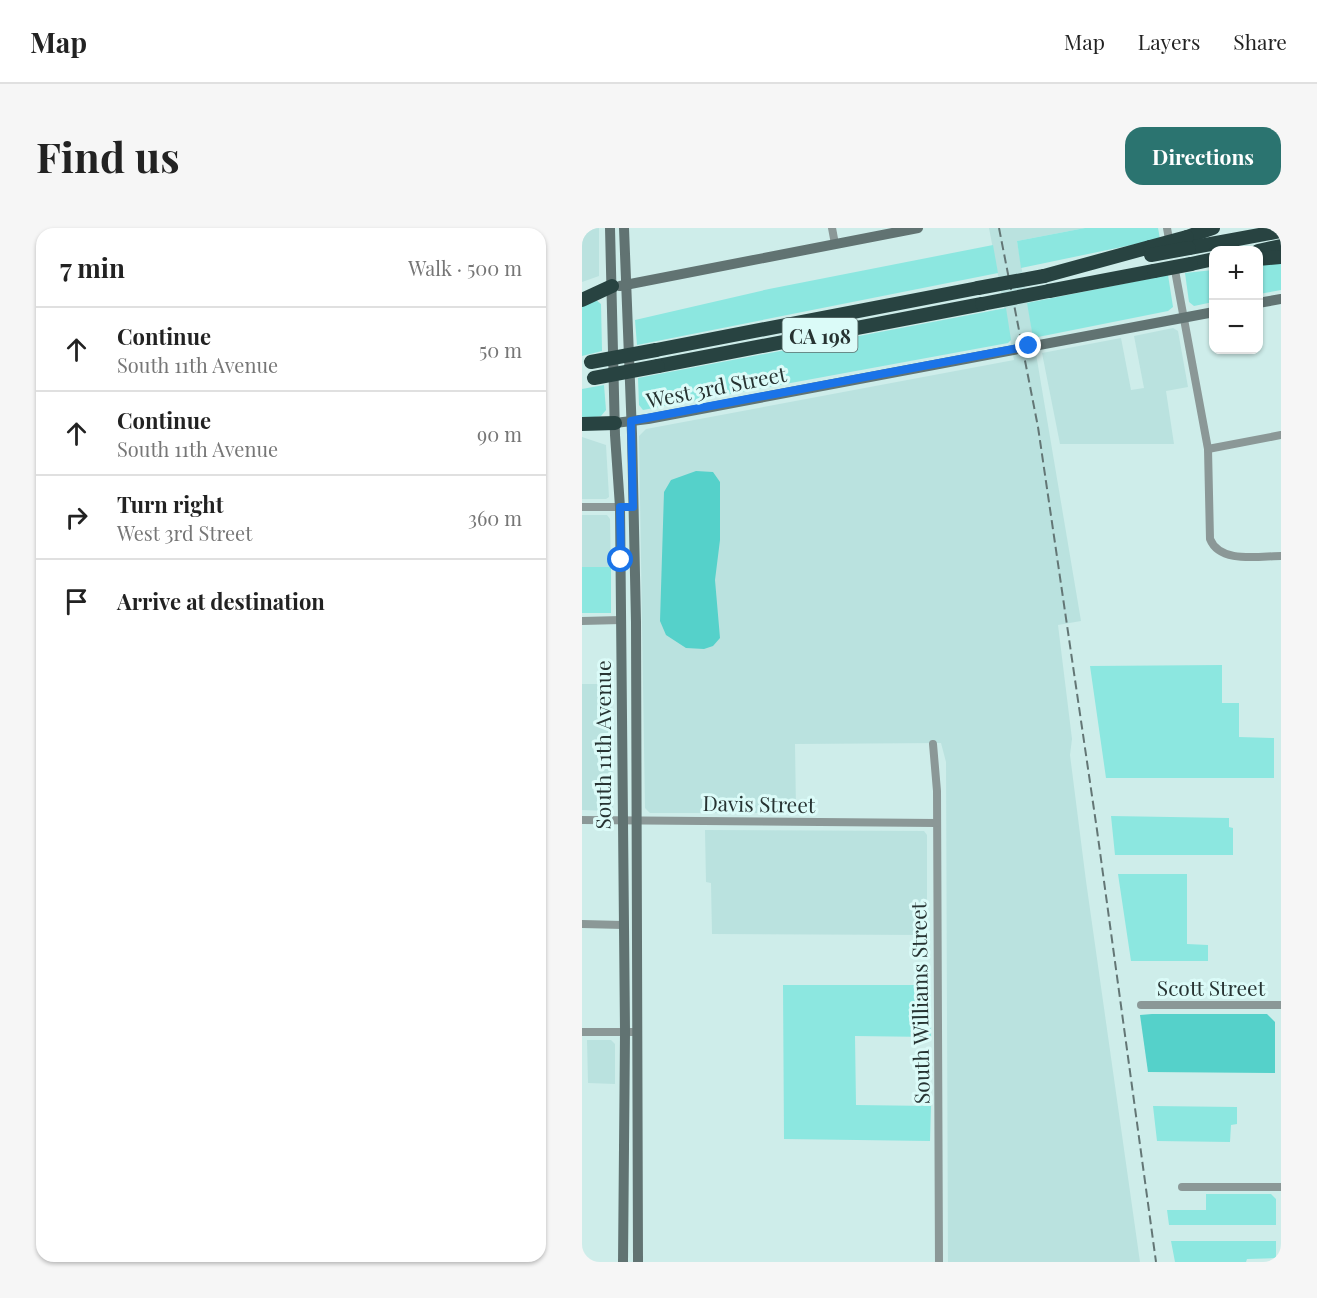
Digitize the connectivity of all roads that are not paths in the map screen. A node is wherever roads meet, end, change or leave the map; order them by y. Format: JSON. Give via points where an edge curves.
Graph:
{"nodes":[{"id":1,"x":610,"y":228,"type":"edge"},
{"id":2,"x":624,"y":228,"type":"edge"},
{"id":3,"x":832,"y":228,"type":"edge"},
{"id":4,"x":918,"y":228,"type":"edge"},
{"id":5,"x":1167,"y":228,"type":"edge"},
{"id":6,"x":1214,"y":228,"type":"edge"},
{"id":7,"x":1281,"y":231,"type":"edge"},
{"id":8,"x":1188,"y":242,"type":"junction"},
{"id":9,"x":835,"y":244,"type":"junction"},
{"id":10,"x":1281,"y":246,"type":"edge"},
{"id":11,"x":1263,"y":250,"type":"edge"},
{"id":12,"x":1281,"y":257,"type":"edge"},
{"id":13,"x":1263,"y":259,"type":"edge"},
{"id":14,"x":1209,"y":261,"type":"edge"},
{"id":15,"x":619,"y":286,"type":"junction"},
{"id":16,"x":1281,"y":299,"type":"edge"},
{"id":17,"x":582,"y":300,"type":"edge"},
{"id":18,"x":1263,"y":302,"type":"edge"},
{"id":19,"x":1209,"y":313,"type":"edge"},
{"id":20,"x":1184,"y":317,"type":"junction"},
{"id":21,"x":586,"y":363,"type":"edge"},
{"id":22,"x":588,"y":379,"type":"edge"},
{"id":23,"x":631,"y":421,"type":"junction"},
{"id":24,"x":615,"y":423,"type":"junction"},
{"id":25,"x":582,"y":424,"type":"edge"},
{"id":26,"x":1281,"y":435,"type":"edge"},
{"id":27,"x":1208,"y":449,"type":"junction"},
{"id":28,"x":582,"y":507,"type":"edge"},
{"id":29,"x":620,"y":507,"type":"junction"},
{"id":30,"x":633,"y":507,"type":"junction"},
{"id":31,"x":1281,"y":556,"type":"edge"},
{"id":32,"x":621,"y":620,"type":"junction"},
{"id":33,"x":582,"y":621,"type":"edge"},
{"id":34,"x":933,"y":744,"type":"dead end"},
{"id":35,"x":622,"y":819,"type":"junction"},
{"id":36,"x":582,"y":820,"type":"edge"},
{"id":37,"x":637,"y":820,"type":"junction"},
{"id":38,"x":936,"y":823,"type":"junction"},
{"id":39,"x":582,"y":924,"type":"edge"},
{"id":40,"x":623,"y":925,"type":"junction"},
{"id":41,"x":1140,"y":1005,"type":"dead end"},
{"id":42,"x":1281,"y":1005,"type":"edge"},
{"id":43,"x":582,"y":1032,"type":"edge"},
{"id":44,"x":625,"y":1032,"type":"junction"},
{"id":45,"x":637,"y":1032,"type":"junction"},
{"id":46,"x":1182,"y":1187,"type":"dead end"},
{"id":47,"x":1281,"y":1187,"type":"edge"},
{"id":48,"x":623,"y":1262,"type":"edge"},
{"id":49,"x":638,"y":1262,"type":"edge"},
{"id":50,"x":939,"y":1262,"type":"edge"}],
"edges":[{"from":1,"to":15,"type":"main road","name":"South 11th Avenue"},
{"from":2,"to":15,"type":"main road","name":"South 11th Avenue"},
{"from":3,"to":9,"type":"street"},
{"from":4,"to":9,"type":"main road"},
{"from":5,"to":20,"type":"street"},
{"from":6,"to":8,"type":"highway"},
{"from":7,"to":8,"type":"highway","number":"CA 198"},
{"from":8,"to":21,"type":"highway","number":"CA 198","bridge":true,"via":[[1044,276]]},
{"from":9,"to":15,"type":"main road"},
{"from":10,"to":11,"type":"highway"},
{"from":12,"to":13,"type":"highway"},
{"from":14,"to":22,"type":"highway","number":"CA 198","bridge":true},
{"from":15,"to":17,"type":"highway"},
{"from":15,"to":23,"type":"main road","name":"South 11th Avenue"},
{"from":15,"to":24,"type":"main road","name":"South 11th Avenue"},
{"from":16,"to":18,"type":"main road"},
{"from":19,"to":20,"type":"main road","name":"West 3rd Street"},
{"from":20,"to":23,"type":"main road","name":"West 3rd Street"},
{"from":20,"to":27,"type":"street"},
{"from":23,"to":24,"type":"main road","name":"West 3rd Street"},
{"from":23,"to":30,"type":"main road","name":"South 11th Avenue"},
{"from":24,"to":25,"type":"highway"},
{"from":24,"to":29,"type":"main road","name":"South 11th Avenue"},
{"from":26,"to":27,"type":"street"},
{"from":27,"to":31,"type":"street","via":[[1209,531],[1214,546],[1227,555]]},
{"from":28,"to":29,"type":"street"},
{"from":29,"to":30,"type":"street"},
{"from":29,"to":32,"type":"main road","name":"South 11th Avenue"},
{"from":30,"to":37,"type":"main road","name":"South 11th Avenue"},
{"from":32,"to":33,"type":"street"},
{"from":32,"to":35,"type":"main road","name":"South 11th Avenue"},
{"from":34,"to":38,"type":"street","name":"South Williams Street"},
{"from":35,"to":36,"type":"street","name":"Davis Street"},
{"from":35,"to":37,"type":"street","name":"Davis Street"},
{"from":35,"to":40,"type":"main road","name":"South 11th Avenue"},
{"from":37,"to":38,"type":"street","name":"Davis Street"},
{"from":37,"to":45,"type":"main road","name":"South 11th Avenue"},
{"from":38,"to":50,"type":"street","name":"South Williams Street"},
{"from":39,"to":40,"type":"street"},
{"from":40,"to":44,"type":"main road","name":"South 11th Avenue"},
{"from":41,"to":42,"type":"street","name":"Scott Street"},
{"from":43,"to":44,"type":"street"},
{"from":44,"to":45,"type":"street"},
{"from":44,"to":48,"type":"main road","name":"South 11th Avenue"},
{"from":45,"to":49,"type":"main road","name":"South 11th Avenue"},
{"from":46,"to":47,"type":"street"}]}
